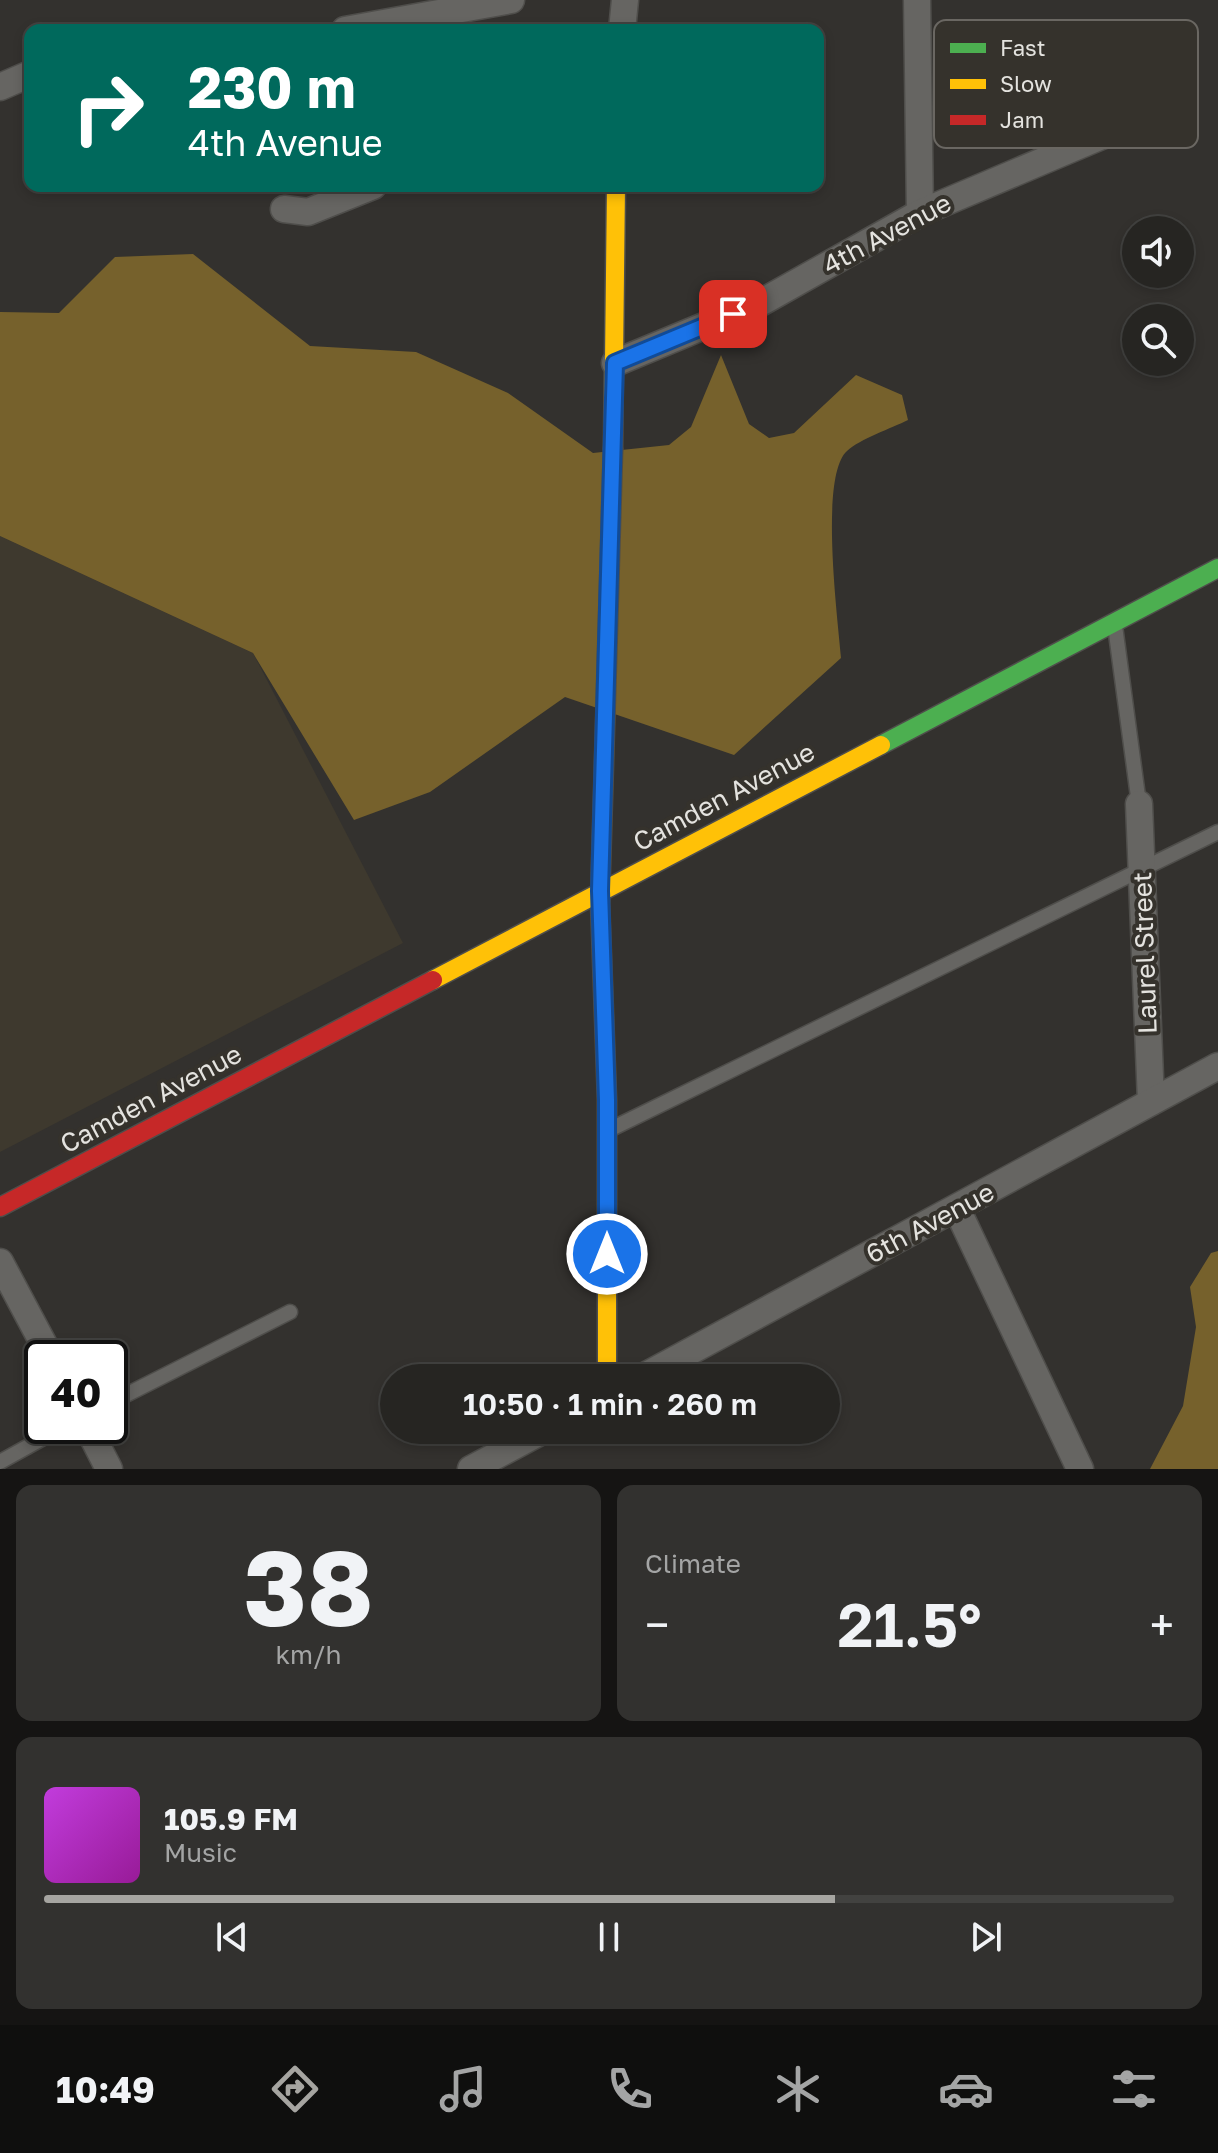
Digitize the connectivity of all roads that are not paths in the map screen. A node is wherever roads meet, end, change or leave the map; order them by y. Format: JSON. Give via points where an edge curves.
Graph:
{"nodes":[{"id":1,"x":511,"y":0,"type":"edge"},
{"id":2,"x":625,"y":0,"type":"edge"},
{"id":3,"x":917,"y":0,"type":"edge"},
{"id":4,"x":378,"y":24,"type":"edge"},
{"id":5,"x":623,"y":24,"type":"edge"},
{"id":6,"x":24,"y":77,"type":"edge"},
{"id":7,"x":0,"y":87,"type":"edge"},
{"id":8,"x":1073,"y":148,"type":"edge"},
{"id":9,"x":358,"y":192,"type":"edge"},
{"id":10,"x":616,"y":192,"type":"edge"},
{"id":11,"x":284,"y":209,"type":"dead end"},
{"id":12,"x":920,"y":213,"type":"junction"},
{"id":13,"x":615,"y":363,"type":"junction"},
{"id":14,"x":1218,"y":568,"type":"edge"},
{"id":15,"x":1114,"y":623,"type":"junction"},
{"id":16,"x":1139,"y":804,"type":"joint"},
{"id":17,"x":1218,"y":832,"type":"edge"},
{"id":18,"x":1141,"y":871,"type":"junction"},
{"id":19,"x":600,"y":891,"type":"junction"},
{"id":20,"x":1218,"y":1066,"type":"edge"},
{"id":21,"x":1151,"y":1102,"type":"junction"},
{"id":22,"x":607,"y":1131,"type":"junction"},
{"id":23,"x":0,"y":1207,"type":"edge"},
{"id":24,"x":957,"y":1209,"type":"junction"},
{"id":25,"x":0,"y":1262,"type":"edge"},
{"id":26,"x":290,"y":1312,"type":"dead end"},
{"id":27,"x":41,"y":1340,"type":"edge"},
{"id":28,"x":607,"y":1364,"type":"edge"},
{"id":29,"x":667,"y":1364,"type":"edge"},
{"id":30,"x":128,"y":1394,"type":"edge"},
{"id":31,"x":32,"y":1444,"type":"edge"},
{"id":32,"x":96,"y":1444,"type":"edge"},
{"id":33,"x":518,"y":1444,"type":"edge"},
{"id":34,"x":0,"y":1462,"type":"edge"},
{"id":35,"x":109,"y":1469,"type":"edge"},
{"id":36,"x":471,"y":1469,"type":"edge"},
{"id":37,"x":1080,"y":1469,"type":"edge"}],
"edges":[{"from":1,"to":4,"type":"street"},
{"from":2,"to":5,"type":"street"},
{"from":3,"to":12,"type":"street"},
{"from":6,"to":7,"type":"street"},
{"from":8,"to":12,"type":"street","name":"4th Avenue"},
{"from":9,"to":11,"type":"street","via":[[308,212]]},
{"from":10,"to":13,"type":"street"},
{"from":12,"to":13,"type":"street","name":"4th Avenue","via":[[762,302]]},
{"from":13,"to":19,"type":"street"},
{"from":14,"to":15,"type":"street","name":"Camden Avenue"},
{"from":15,"to":16,"type":"lane"},
{"from":15,"to":19,"type":"street","name":"Camden Avenue"},
{"from":16,"to":18,"type":"street","name":"Laurel Street"},
{"from":17,"to":18,"type":"lane"},
{"from":18,"to":21,"type":"street","name":"Laurel Street"},
{"from":18,"to":22,"type":"lane"},
{"from":19,"to":22,"type":"street"},
{"from":19,"to":23,"type":"street","name":"Camden Avenue"},
{"from":20,"to":21,"type":"street","name":"6th Avenue"},
{"from":21,"to":24,"type":"street","name":"6th Avenue"},
{"from":22,"to":28,"type":"street"},
{"from":24,"to":29,"type":"street","name":"6th Avenue"},
{"from":24,"to":37,"type":"street"},
{"from":25,"to":27,"type":"street"},
{"from":26,"to":30,"type":"lane"},
{"from":31,"to":34,"type":"lane"},
{"from":32,"to":35,"type":"street"},
{"from":33,"to":36,"type":"street"}]}
